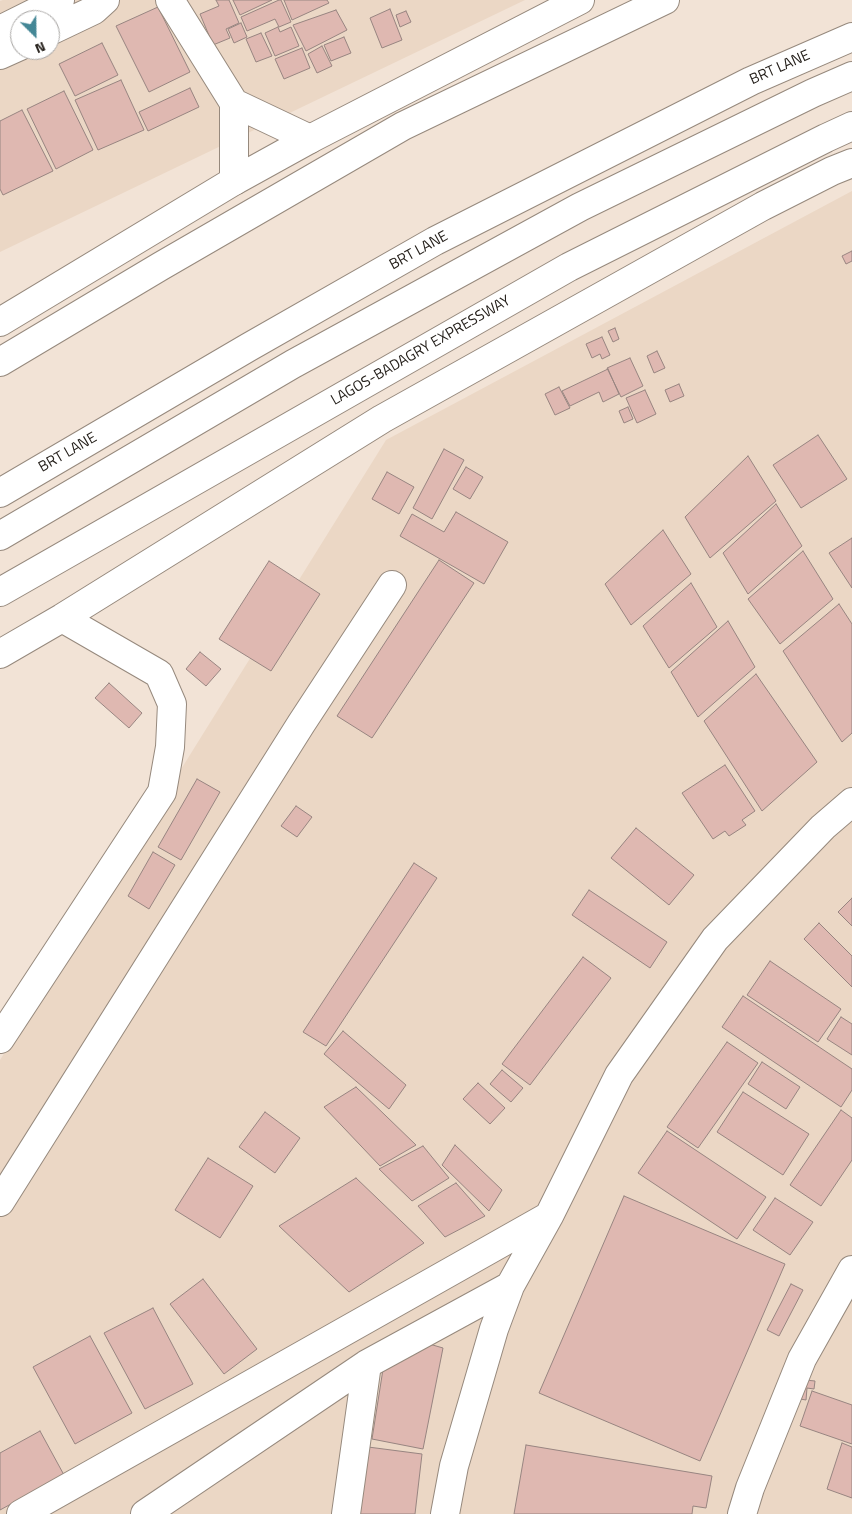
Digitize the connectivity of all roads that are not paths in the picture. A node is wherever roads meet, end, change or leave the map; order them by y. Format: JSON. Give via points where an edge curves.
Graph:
{"nodes":[{"id":1,"x":60,"y":0,"type":"edge"},
{"id":2,"x":105,"y":0,"type":"edge"},
{"id":3,"x":170,"y":0,"type":"edge"},
{"id":4,"x":580,"y":0,"type":"edge"},
{"id":5,"x":665,"y":0,"type":"edge"},
{"id":6,"x":674,"y":0,"type":"edge"},
{"id":7,"x":60,"y":26,"type":"edge"},
{"id":8,"x":0,"y":30,"type":"edge"},
{"id":9,"x":852,"y":37,"type":"edge"},
{"id":10,"x":852,"y":76,"type":"edge"},
{"id":11,"x":234,"y":103,"type":"junction"},
{"id":12,"x":852,"y":126,"type":"edge"},
{"id":13,"x":310,"y":139,"type":"junction"},
{"id":14,"x":852,"y":163,"type":"edge"},
{"id":15,"x":234,"y":181,"type":"junction"},
{"id":16,"x":0,"y":322,"type":"edge"},
{"id":17,"x":0,"y":362,"type":"edge"},
{"id":18,"x":0,"y":371,"type":"edge"},
{"id":19,"x":0,"y":493,"type":"edge"},
{"id":20,"x":0,"y":536,"type":"edge"},
{"id":21,"x":392,"y":585,"type":"dead end"},
{"id":22,"x":0,"y":592,"type":"edge"},
{"id":23,"x":62,"y":618,"type":"junction"},
{"id":24,"x":0,"y":654,"type":"edge"},
{"id":25,"x":852,"y":802,"type":"edge"},
{"id":26,"x":0,"y":1039,"type":"edge"},
{"id":27,"x":0,"y":1202,"type":"edge"},
{"id":28,"x":549,"y":1216,"type":"junction"},
{"id":29,"x":852,"y":1270,"type":"edge"},
{"id":30,"x":510,"y":1286,"type":"junction"},
{"id":31,"x":367,"y":1364,"type":"junction"},
{"id":32,"x":21,"y":1514,"type":"edge"},
{"id":33,"x":145,"y":1514,"type":"edge"},
{"id":34,"x":346,"y":1514,"type":"edge"},
{"id":35,"x":445,"y":1514,"type":"edge"},
{"id":36,"x":742,"y":1514,"type":"edge"}],
"edges":[{"from":1,"to":8,"type":"main road"},
{"from":2,"to":7,"type":"main road","via":[[94,10]]},
{"from":3,"to":11,"type":"main road"},
{"from":4,"to":13,"type":"main road"},
{"from":5,"to":17,"type":"main road","via":[[403,126]]},
{"from":6,"to":18,"type":"main road","via":[[466,102],[298,193]]},
{"from":9,"to":19,"type":"main road","name":"BRT LANE","via":[[751,81],[435,241]]},
{"from":10,"to":20,"type":"main road","via":[[580,207],[293,364]]},
{"from":11,"to":13,"type":"main road"},
{"from":11,"to":15,"type":"main road"},
{"from":12,"to":22,"type":"main road","name":"LAGOS-BADAGRY EXPRESSWAY","via":[[569,267]]},
{"from":13,"to":15,"type":"main road"},
{"from":14,"to":23,"type":"main road","via":[[764,206],[382,419]]},
{"from":15,"to":16,"type":"main road"},
{"from":21,"to":27,"type":"main road","via":[[300,724]]},
{"from":23,"to":24,"type":"main road"},
{"from":23,"to":26,"type":"main road","via":[[159,674],[172,704],[170,747],[162,792]]},
{"from":25,"to":28,"type":"main road","via":[[823,826],[715,939],[620,1075]]},
{"from":28,"to":30,"type":"main road"},
{"from":28,"to":32,"type":"main road"},
{"from":29,"to":36,"type":"main road","via":[[802,1360]]},
{"from":30,"to":31,"type":"main road"},
{"from":30,"to":35,"type":"main road","via":[[494,1329],[454,1466]]},
{"from":31,"to":33,"type":"main road"},
{"from":31,"to":34,"type":"main road"}]}
